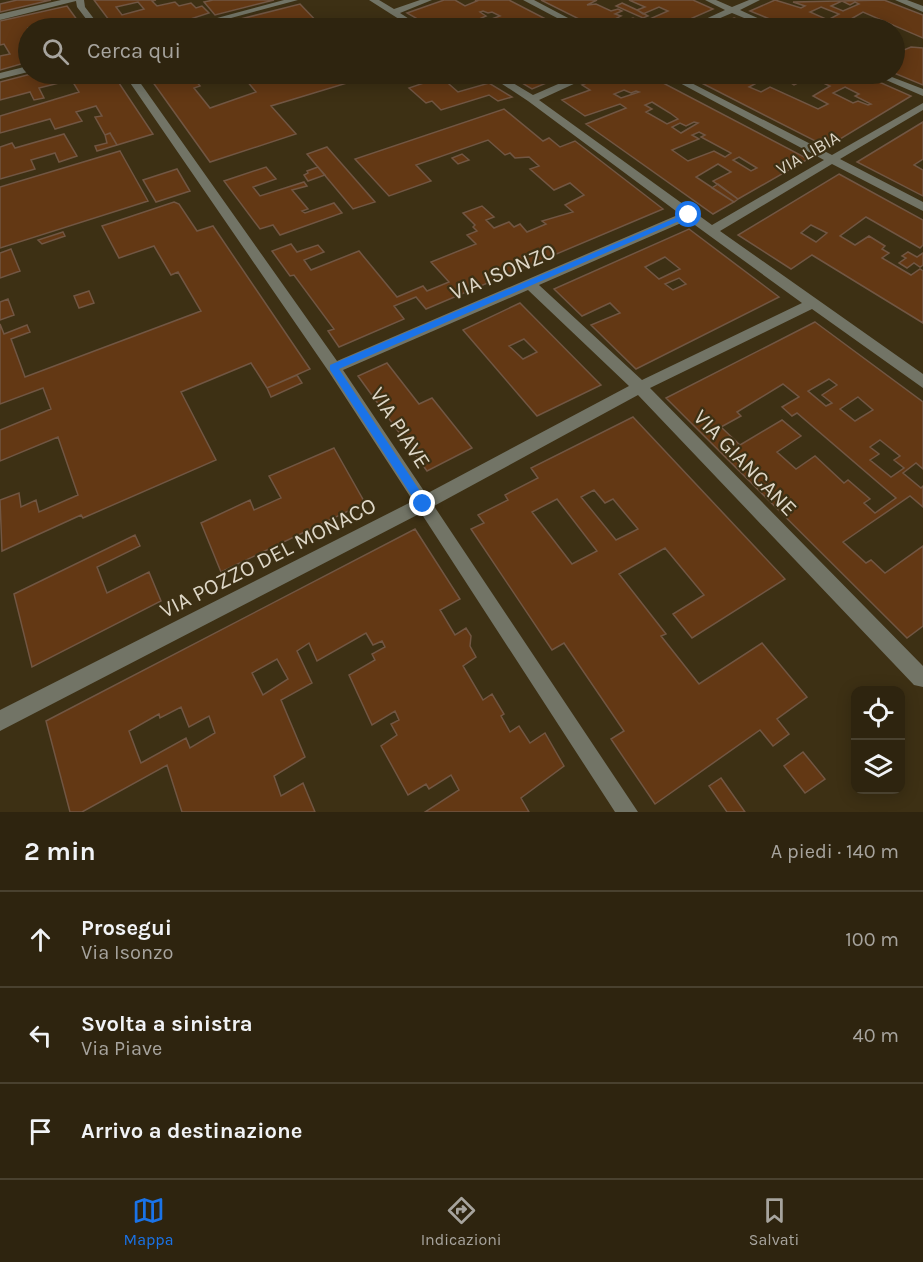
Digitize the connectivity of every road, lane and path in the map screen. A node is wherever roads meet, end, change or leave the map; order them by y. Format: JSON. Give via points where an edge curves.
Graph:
{"nodes":[{"id":1,"x":72,"y":0,"type":"edge"},
{"id":2,"x":80,"y":0,"type":"edge"},
{"id":3,"x":294,"y":0,"type":"edge"},
{"id":4,"x":373,"y":0,"type":"edge"},
{"id":5,"x":428,"y":0,"type":"edge"},
{"id":6,"x":528,"y":0,"type":"edge"},
{"id":7,"x":709,"y":0,"type":"edge"},
{"id":8,"x":756,"y":0,"type":"edge"},
{"id":9,"x":899,"y":0,"type":"edge"},
{"id":10,"x":923,"y":9,"type":"edge"},
{"id":11,"x":732,"y":10,"type":"junction"},
{"id":12,"x":393,"y":12,"type":"junction"},
{"id":13,"x":0,"y":17,"type":"edge"},
{"id":14,"x":89,"y":18,"type":"edge"},
{"id":15,"x":224,"y":18,"type":"edge"},
{"id":16,"x":403,"y":18,"type":"edge"},
{"id":17,"x":563,"y":18,"type":"edge"},
{"id":18,"x":713,"y":18,"type":"edge"},
{"id":19,"x":751,"y":18,"type":"edge"},
{"id":20,"x":18,"y":72,"type":"edge"},
{"id":21,"x":0,"y":76,"type":"edge"},
{"id":22,"x":136,"y":84,"type":"edge"},
{"id":23,"x":508,"y":84,"type":"edge"},
{"id":24,"x":566,"y":84,"type":"edge"},
{"id":25,"x":687,"y":84,"type":"edge"},
{"id":26,"x":902,"y":84,"type":"edge"},
{"id":27,"x":923,"y":93,"type":"edge"},
{"id":28,"x":532,"y":99,"type":"junction"},
{"id":29,"x":923,"y":106,"type":"edge"},
{"id":30,"x":832,"y":159,"type":"junction"},
{"id":31,"x":923,"y":207,"type":"edge"},
{"id":32,"x":689,"y":215,"type":"junction"},
{"id":33,"x":711,"y":231,"type":"junction"},
{"id":34,"x":530,"y":284,"type":"junction"},
{"id":35,"x":813,"y":303,"type":"junction"},
{"id":36,"x":334,"y":368,"type":"junction"},
{"id":37,"x":923,"y":382,"type":"edge"},
{"id":38,"x":640,"y":387,"type":"junction"},
{"id":39,"x":423,"y":504,"type":"junction"},
{"id":40,"x":923,"y":677,"type":"edge"},
{"id":41,"x":0,"y":721,"type":"edge"},
{"id":42,"x":627,"y":812,"type":"edge"}],
"edges":[{"from":1,"to":13,"type":"street"},
{"from":2,"to":14,"type":"street"},
{"from":3,"to":15,"type":"street"},
{"from":4,"to":12,"type":"street"},
{"from":5,"to":12,"type":"street"},
{"from":6,"to":17,"type":"street"},
{"from":7,"to":11,"type":"street"},
{"from":8,"to":11,"type":"street"},
{"from":9,"to":10,"type":"street"},
{"from":11,"to":18,"type":"street"},
{"from":11,"to":19,"type":"street"},
{"from":12,"to":16,"type":"street"},
{"from":20,"to":21,"type":"street"},
{"from":22,"to":36,"type":"street","name":"VIA PIAVE"},
{"from":23,"to":28,"type":"street"},
{"from":24,"to":28,"type":"street"},
{"from":25,"to":30,"type":"street"},
{"from":26,"to":27,"type":"street"},
{"from":28,"to":32,"type":"street"},
{"from":29,"to":30,"type":"street","name":"VIA LIBIA"},
{"from":30,"to":31,"type":"street"},
{"from":30,"to":33,"type":"street","name":"VIA LIBIA"},
{"from":32,"to":33,"type":"street"},
{"from":32,"to":34,"type":"street","name":"VIA ISONZO"},
{"from":33,"to":35,"type":"street"},
{"from":34,"to":36,"type":"street","name":"VIA ISONZO"},
{"from":34,"to":38,"type":"street","name":"VIA GIANCANE"},
{"from":35,"to":37,"type":"street"},
{"from":35,"to":38,"type":"street","name":"VIA POZZO DEL MONACO"},
{"from":36,"to":39,"type":"street","name":"VIA PIAVE"},
{"from":38,"to":39,"type":"street","name":"VIA POZZO DEL MONACO"},
{"from":38,"to":40,"type":"street","name":"VIA GIANCANE"},
{"from":39,"to":41,"type":"street","name":"VIA POZZO DEL MONACO"},
{"from":39,"to":42,"type":"street","name":"VIA PIAVE"}]}
